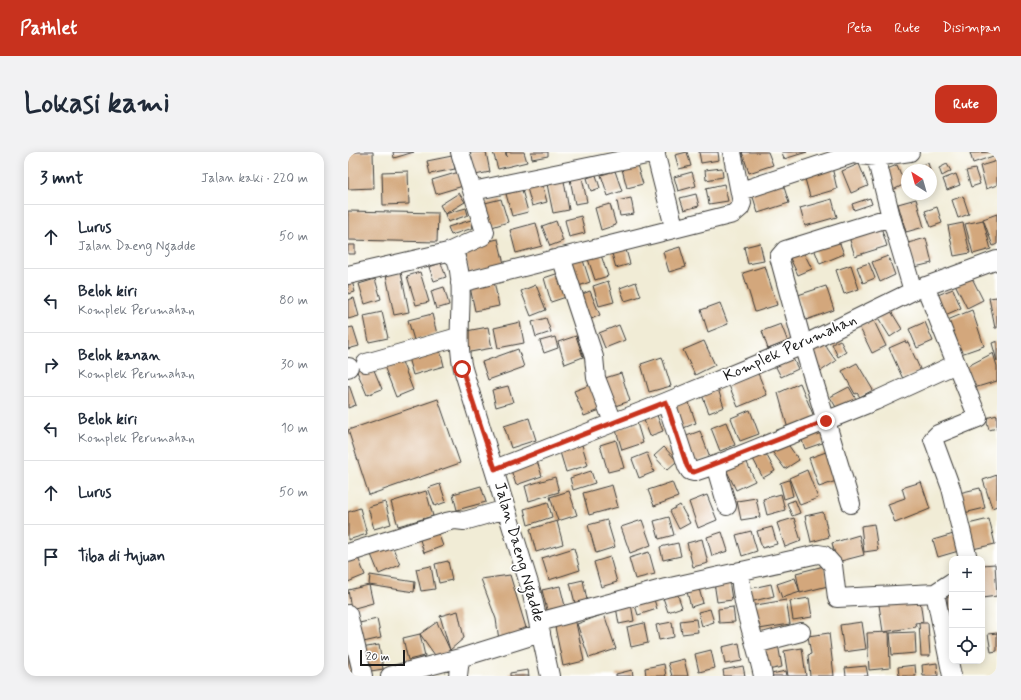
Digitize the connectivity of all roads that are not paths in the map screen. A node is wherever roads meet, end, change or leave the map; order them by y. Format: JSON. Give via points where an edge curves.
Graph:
{"nodes":[{"id":1,"x":460,"y":152,"type":"edge"},
{"id":2,"x":732,"y":152,"type":"edge"},
{"id":3,"x":910,"y":152,"type":"edge"},
{"id":4,"x":656,"y":153,"type":"edge"},
{"id":5,"x":853,"y":153,"type":"edge"},
{"id":6,"x":876,"y":157,"type":"junction"},
{"id":7,"x":473,"y":192,"type":"junction"},
{"id":8,"x":741,"y":192,"type":"junction"},
{"id":9,"x":891,"y":217,"type":"junction"},
{"id":10,"x":674,"y":228,"type":"junction"},
{"id":11,"x":448,"y":252,"type":"junction"},
{"id":12,"x":561,"y":257,"type":"junction"},
{"id":13,"x":997,"y":260,"type":"edge"},
{"id":14,"x":348,"y":275,"type":"edge"},
{"id":15,"x":460,"y":283,"type":"junction"},
{"id":16,"x":919,"y":289,"type":"junction"},
{"id":17,"x":458,"y":337,"type":"junction"},
{"id":18,"x":803,"y":345,"type":"junction"},
{"id":19,"x":956,"y":364,"type":"junction"},
{"id":20,"x":354,"y":366,"type":"edge"},
{"id":21,"x":666,"y":402,"type":"junction"},
{"id":22,"x":826,"y":421,"type":"junction"},
{"id":23,"x":613,"y":422,"type":"junction"},
{"id":24,"x":718,"y":464,"type":"junction"},
{"id":25,"x":495,"y":469,"type":"junction"},
{"id":26,"x":851,"y":504,"type":"dead end"},
{"id":27,"x":727,"y":506,"type":"dead end"},
{"id":28,"x":506,"y":509,"type":"junction"},
{"id":29,"x":348,"y":553,"type":"edge"},
{"id":30,"x":967,"y":556,"type":"edge"},
{"id":31,"x":740,"y":570,"type":"junction"},
{"id":32,"x":949,"y":584,"type":"edge"},
{"id":33,"x":935,"y":593,"type":"junction"},
{"id":34,"x":349,"y":619,"type":"edge"},
{"id":35,"x":540,"y":628,"type":"junction"},
{"id":36,"x":801,"y":632,"type":"dead end"},
{"id":37,"x":755,"y":644,"type":"junction"},
{"id":38,"x":460,"y":658,"type":"junction"},
{"id":39,"x":363,"y":676,"type":"edge"},
{"id":40,"x":390,"y":676,"type":"edge"},
{"id":41,"x":458,"y":676,"type":"edge"},
{"id":42,"x":550,"y":676,"type":"edge"},
{"id":43,"x":763,"y":676,"type":"edge"},
{"id":44,"x":952,"y":676,"type":"edge"}],
"edges":[{"from":1,"to":7,"type":"street"},
{"from":2,"to":8,"type":"street"},
{"from":3,"to":6,"type":"street"},
{"from":4,"to":7,"type":"street"},
{"from":4,"to":10,"type":"street"},
{"from":5,"to":6,"type":"street"},
{"from":5,"to":8,"type":"street"},
{"from":6,"to":9,"type":"street"},
{"from":7,"to":11,"type":"street","via":[[484,234],[481,238]]},
{"from":8,"to":10,"type":"street","via":[[742,203],[733,214]]},
{"from":9,"to":16,"type":"street"},
{"from":9,"to":18,"type":"street","via":[[785,250],[780,255]]},
{"from":10,"to":12,"type":"street"},
{"from":11,"to":14,"type":"street"},
{"from":11,"to":15,"type":"street","name":"Jalan Daeng Ngadde","via":[[456,258]]},
{"from":12,"to":15,"type":"street"},
{"from":12,"to":23,"type":"street","via":[[594,357],[596,378]]},
{"from":13,"to":16,"type":"street","name":"Komplek Perumahan"},
{"from":15,"to":17,"type":"street","name":"Jalan Daeng Ngadde"},
{"from":16,"to":18,"type":"street","name":"Komplek Perumahan"},
{"from":16,"to":19,"type":"street"},
{"from":17,"to":20,"type":"street"},
{"from":17,"to":25,"type":"street","name":"Jalan Daeng Ngadde","via":[[462,369]]},
{"from":18,"to":21,"type":"street","name":"Komplek Perumahan"},
{"from":18,"to":22,"type":"street"},
{"from":19,"to":22,"type":"street"},
{"from":19,"to":30,"type":"street","via":[[978,418],[938,434],[933,439],[951,488]]},
{"from":21,"to":23,"type":"street","name":"Komplek Perumahan"},
{"from":21,"to":24,"type":"street","via":[[688,469],[699,471]]},
{"from":22,"to":24,"type":"street"},
{"from":22,"to":26,"type":"street"},
{"from":23,"to":25,"type":"street","name":"Komplek Perumahan"},
{"from":24,"to":27,"type":"street","via":[[718,475]]},
{"from":25,"to":28,"type":"street","name":"Jalan Daeng Ngadde"},
{"from":28,"to":29,"type":"street","via":[[464,521],[446,522]]},
{"from":28,"to":35,"type":"street","name":"Jalan Daeng Ngadde"},
{"from":31,"to":33,"type":"street","via":[[818,554],[824,555],[833,565],[837,598]]},
{"from":31,"to":35,"type":"street","via":[[628,598]]},
{"from":31,"to":37,"type":"street","via":[[749,625]]},
{"from":32,"to":33,"type":"street"},
{"from":33,"to":44,"type":"street"},
{"from":34,"to":39,"type":"street"},
{"from":35,"to":38,"type":"street"},
{"from":35,"to":42,"type":"street","name":"Jalan Daeng Ngadde"},
{"from":36,"to":37,"type":"street"},
{"from":37,"to":43,"type":"street"},
{"from":38,"to":40,"type":"street"},
{"from":38,"to":41,"type":"street"}]}
